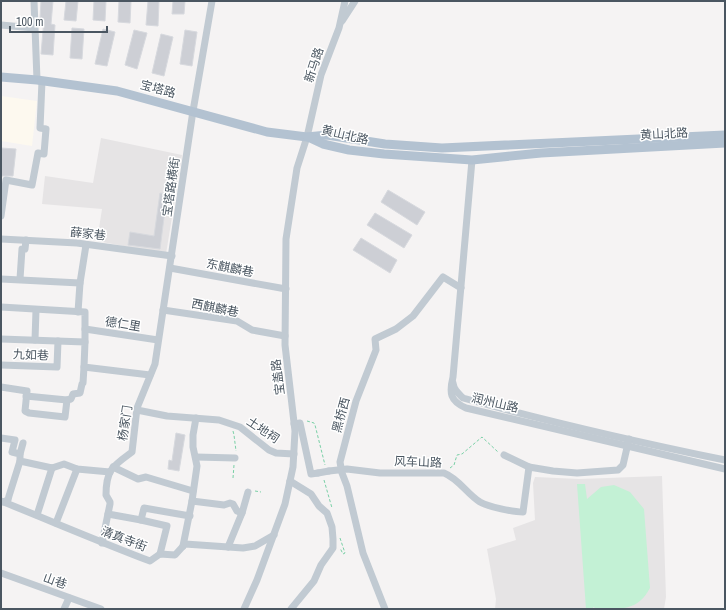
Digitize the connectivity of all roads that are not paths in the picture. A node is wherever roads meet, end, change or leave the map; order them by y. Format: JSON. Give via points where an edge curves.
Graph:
{"nodes":[{"id":1,"x":34,"y":1,"type":"edge"},
{"id":2,"x":212,"y":1,"type":"edge"},
{"id":3,"x":345,"y":1,"type":"edge"},
{"id":4,"x":355,"y":1,"type":"edge"},
{"id":5,"x":1,"y":26,"type":"edge"},
{"id":6,"x":34,"y":28,"type":"junction"},
{"id":7,"x":338,"y":28,"type":"junction"},
{"id":8,"x":1,"y":77,"type":"edge"},
{"id":9,"x":40,"y":80,"type":"junction"},
{"id":10,"x":193,"y":111,"type":"junction"},
{"id":11,"x":725,"y":135,"type":"edge"},
{"id":12,"x":307,"y":137,"type":"junction"},
{"id":13,"x":725,"y":143,"type":"edge"},
{"id":14,"x":472,"y":160,"type":"junction"},
{"id":15,"x":1,"y":216,"type":"edge"},
{"id":16,"x":1,"y":239,"type":"edge"},
{"id":17,"x":26,"y":240,"type":"junction"},
{"id":18,"x":86,"y":245,"type":"junction"},
{"id":19,"x":172,"y":256,"type":"junction"},
{"id":20,"x":170,"y":268,"type":"junction"},
{"id":21,"x":1,"y":279,"type":"edge"},
{"id":22,"x":20,"y":279,"type":"junction"},
{"id":23,"x":80,"y":283,"type":"junction"},
{"id":24,"x":461,"y":288,"type":"junction"},
{"id":25,"x":286,"y":290,"type":"junction"},
{"id":26,"x":1,"y":307,"type":"edge"},
{"id":27,"x":36,"y":310,"type":"junction"},
{"id":28,"x":163,"y":310,"type":"junction"},
{"id":29,"x":78,"y":312,"type":"junction"},
{"id":30,"x":85,"y":329,"type":"junction"},
{"id":31,"x":285,"y":336,"type":"junction"},
{"id":32,"x":1,"y":339,"type":"edge"},
{"id":33,"x":35,"y":340,"type":"junction"},
{"id":34,"x":158,"y":340,"type":"junction"},
{"id":35,"x":58,"y":341,"type":"junction"},
{"id":36,"x":85,"y":342,"type":"junction"},
{"id":37,"x":1,"y":365,"type":"edge"},
{"id":38,"x":84,"y":368,"type":"junction"},
{"id":39,"x":150,"y":375,"type":"junction"},
{"id":40,"x":1,"y":387,"type":"edge"},
{"id":41,"x":26,"y":394,"type":"junction"},
{"id":42,"x":67,"y":400,"type":"junction"},
{"id":43,"x":137,"y":410,"type":"junction"},
{"id":44,"x":196,"y":418,"type":"junction"},
{"id":45,"x":297,"y":423,"type":"junction"},
{"id":46,"x":1,"y":438,"type":"edge"},
{"id":47,"x":23,"y":443,"type":"dead end"},
{"id":48,"x":628,"y":443,"type":"junction"},
{"id":49,"x":294,"y":454,"type":"junction"},
{"id":50,"x":504,"y":455,"type":"road end"},
{"id":51,"x":196,"y":456,"type":"junction"},
{"id":52,"x":20,"y":457,"type":"junction"},
{"id":53,"x":235,"y":458,"type":"dead end"},
{"id":54,"x":725,"y":460,"type":"edge"},
{"id":55,"x":529,"y":467,"type":"junction"},
{"id":56,"x":52,"y":468,"type":"junction"},
{"id":57,"x":77,"y":469,"type":"junction"},
{"id":58,"x":341,"y":469,"type":"junction"},
{"id":59,"x":725,"y":469,"type":"edge"},
{"id":60,"x":112,"y":470,"type":"junction"},
{"id":61,"x":290,"y":481,"type":"junction"},
{"id":62,"x":193,"y":490,"type":"junction"},
{"id":63,"x":251,"y":491,"type":"road end"},
{"id":64,"x":192,"y":501,"type":"junction"},
{"id":65,"x":2,"y":502,"type":"edge"},
{"id":66,"x":242,"y":513,"type":"junction"},
{"id":67,"x":108,"y":514,"type":"junction"},
{"id":68,"x":37,"y":515,"type":"junction"},
{"id":69,"x":190,"y":516,"type":"junction"},
{"id":70,"x":141,"y":520,"type":"junction"},
{"id":71,"x":56,"y":523,"type":"junction"},
{"id":72,"x":274,"y":535,"type":"junction"},
{"id":73,"x":102,"y":543,"type":"junction"},
{"id":74,"x":182,"y":547,"type":"junction"},
{"id":75,"x":228,"y":547,"type":"junction"},
{"id":76,"x":160,"y":554,"type":"junction"},
{"id":77,"x":1,"y":573,"type":"edge"},
{"id":78,"x":69,"y":598,"type":"junction"},
{"id":79,"x":64,"y":609,"type":"edge"},
{"id":80,"x":101,"y":609,"type":"edge"},
{"id":81,"x":244,"y":609,"type":"edge"},
{"id":82,"x":291,"y":609,"type":"edge"},
{"id":83,"x":385,"y":609,"type":"edge"}],
"edges":[{"from":1,"to":6,"type":"street"},
{"from":2,"to":10,"type":"street","name":"宝塔路横街"},
{"from":3,"to":7,"type":"street","name":"新马路"},
{"from":4,"to":7,"type":"street"},
{"from":5,"to":6,"type":"street"},
{"from":6,"to":9,"type":"street"},
{"from":7,"to":12,"type":"street","name":"新马路","via":[[321,75]]},
{"from":8,"to":9,"type":"main road","name":"宝塔路"},
{"from":9,"to":10,"type":"main road","name":"宝塔路","via":[[117,91]]},
{"from":9,"to":15,"type":"street","via":[[40,128],[46,129],[44,154],[38,153],[32,185],[6,180]]},
{"from":10,"to":12,"type":"main road","name":"宝塔路","via":[[267,132]]},
{"from":10,"to":19,"type":"street","name":"宝塔路横街"},
{"from":11,"to":12,"type":"main road","name":"黄山北路","via":[[442,148],[385,144],[327,135]]},
{"from":12,"to":14,"type":"main road","name":"黄山北路","via":[[349,150]]},
{"from":12,"to":25,"type":"street","name":"宝盖路","via":[[297,168],[286,239]]},
{"from":13,"to":14,"type":"main road","name":"黄山北路","via":[[541,153]]},
{"from":14,"to":24,"type":"street"},
{"from":16,"to":17,"type":"street","name":"薛家巷"},
{"from":17,"to":18,"type":"street","name":"薛家巷"},
{"from":17,"to":22,"type":"street","via":[[25,249],[22,249]]},
{"from":18,"to":19,"type":"street","name":"薛家巷"},
{"from":18,"to":23,"type":"street"},
{"from":19,"to":20,"type":"street","name":"宝塔路横街"},
{"from":20,"to":25,"type":"street","name":"东麒麟巷"},
{"from":20,"to":28,"type":"street","name":"宝塔路横街"},
{"from":21,"to":22,"type":"street"},
{"from":22,"to":23,"type":"street"},
{"from":23,"to":29,"type":"street"},
{"from":24,"to":48,"type":"street","name":"润州山路","via":[[453,377],[454,388],[463,398]]},
{"from":24,"to":58,"type":"street","name":"黑桥西","via":[[443,276],[413,316],[374,339],[376,350],[356,401],[340,462]]},
{"from":25,"to":31,"type":"street","name":"宝盖路"},
{"from":26,"to":27,"type":"street"},
{"from":27,"to":29,"type":"street"},
{"from":27,"to":33,"type":"street","name":"九如巷"},
{"from":28,"to":31,"type":"street","name":"西麒麟巷","via":[[237,321],[252,330]]},
{"from":28,"to":34,"type":"street","name":"宝塔路横街"},
{"from":29,"to":30,"type":"street","via":[[85,312]]},
{"from":30,"to":34,"type":"street","name":"德仁里"},
{"from":30,"to":36,"type":"street"},
{"from":31,"to":45,"type":"street","name":"宝盖路"},
{"from":32,"to":33,"type":"street","name":"九如巷"},
{"from":33,"to":35,"type":"street","name":"九如巷"},
{"from":34,"to":39,"type":"street","name":"宝塔路横街"},
{"from":35,"to":36,"type":"street","name":"九如巷"},
{"from":35,"to":37,"type":"street","name":"九如巷","via":[[58,367]]},
{"from":36,"to":38,"type":"street"},
{"from":38,"to":39,"type":"street"},
{"from":38,"to":42,"type":"street","via":[[80,393],[73,394],[71,399]]},
{"from":39,"to":43,"type":"street","name":"杨家门"},
{"from":40,"to":41,"type":"street"},
{"from":41,"to":42,"type":"street"},
{"from":41,"to":42,"type":"street","via":[[25,411],[28,413],[65,417]]},
{"from":43,"to":44,"type":"street","name":"土地祠"},
{"from":43,"to":60,"type":"street","name":"杨家门","via":[[132,452],[117,462]]},
{"from":44,"to":49,"type":"street","name":"土地祠","via":[[219,420],[240,427],[269,450]]},
{"from":44,"to":51,"type":"street","via":[[193,435]]},
{"from":45,"to":49,"type":"street","name":"宝盖路"},
{"from":45,"to":58,"type":"street","name":"风车山路","bridge":true,"via":[[311,474]]},
{"from":46,"to":52,"type":"street","via":[[14,440],[12,452]]},
{"from":47,"to":52,"type":"street"},
{"from":48,"to":54,"type":"street","name":"润州山路"},
{"from":48,"to":55,"type":"street","via":[[622,465],[618,470],[577,472]]},
{"from":48,"to":59,"type":"street","name":"润州山路"},
{"from":49,"to":61,"type":"street","name":"宝盖路"},
{"from":50,"to":55,"type":"street"},
{"from":51,"to":53,"type":"street"},
{"from":51,"to":62,"type":"street"},
{"from":52,"to":56,"type":"street"},
{"from":52,"to":65,"type":"street","via":[[8,500]]},
{"from":55,"to":58,"type":"street","name":"风车山路","via":[[523,512],[514,512],[481,502],[451,476],[441,472],[380,473]]},
{"from":56,"to":57,"type":"street","via":[[64,464]]},
{"from":56,"to":68,"type":"street"},
{"from":57,"to":60,"type":"street"},
{"from":57,"to":71,"type":"street"},
{"from":58,"to":83,"type":"street","name":"黑桥西","via":[[363,553]]},
{"from":60,"to":62,"type":"street","via":[[138,479],[146,477]]},
{"from":60,"to":67,"type":"street","via":[[105,493],[110,502]]},
{"from":61,"to":72,"type":"street","name":"宝盖路"},
{"from":61,"to":82,"type":"street","via":[[311,494],[327,513],[333,539],[333,548],[314,581]]},
{"from":62,"to":64,"type":"street"},
{"from":63,"to":66,"type":"street"},
{"from":64,"to":66,"type":"street","via":[[224,505],[230,503],[236,511]]},
{"from":64,"to":69,"type":"street"},
{"from":65,"to":68,"type":"street","name":"清真寺街"},
{"from":66,"to":75,"type":"street"},
{"from":67,"to":70,"type":"street"},
{"from":67,"to":73,"type":"street"},
{"from":68,"to":71,"type":"street","name":"清真寺街"},
{"from":69,"to":70,"type":"street","via":[[144,508]]},
{"from":69,"to":74,"type":"street"},
{"from":70,"to":76,"type":"street","via":[[166,526]]},
{"from":71,"to":73,"type":"street","name":"清真寺街"},
{"from":72,"to":75,"type":"street","name":"清真寺街","via":[[255,546]]},
{"from":72,"to":81,"type":"street","name":"宝盖路"},
{"from":73,"to":76,"type":"street","name":"清真寺街","via":[[150,561]]},
{"from":74,"to":75,"type":"street","name":"清真寺街","via":[[186,544]]},
{"from":74,"to":76,"type":"street","name":"清真寺街","via":[[175,555]]},
{"from":77,"to":78,"type":"street","name":"山巷"},
{"from":78,"to":79,"type":"street"},
{"from":78,"to":80,"type":"street","name":"山巷"}]}
